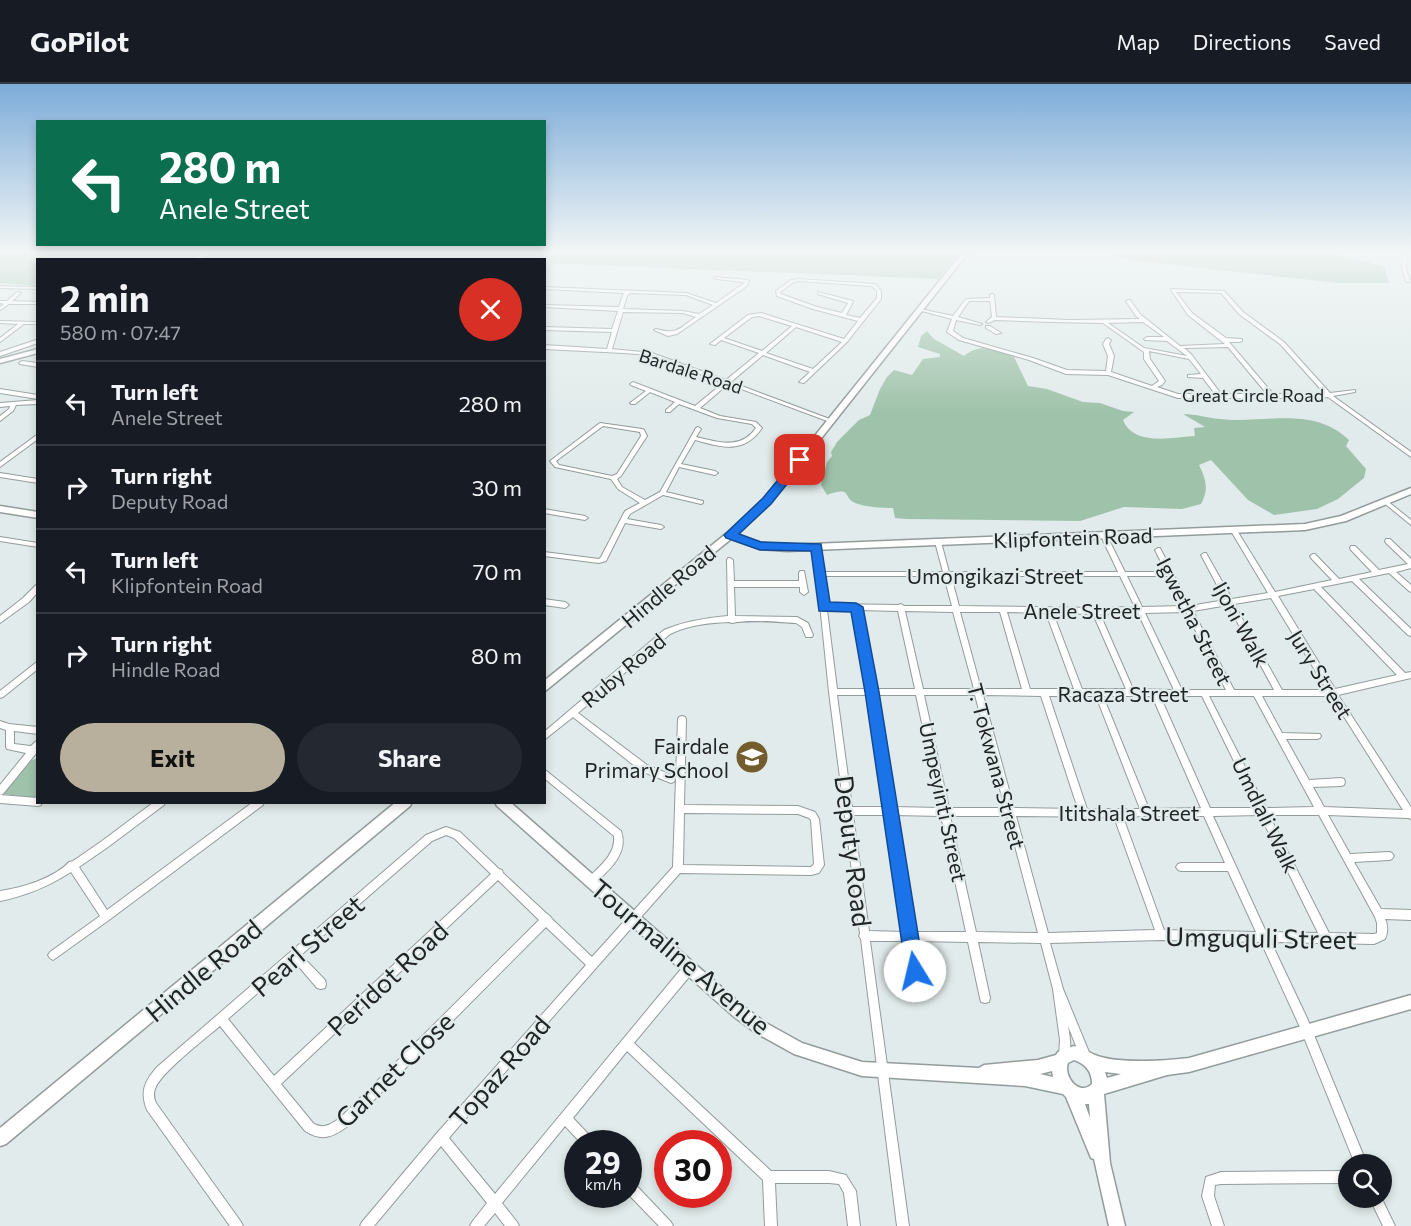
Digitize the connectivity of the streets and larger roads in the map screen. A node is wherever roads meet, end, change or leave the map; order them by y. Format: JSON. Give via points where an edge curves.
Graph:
{"nodes":[{"id":1,"x":552,"y":306,"type":"edge"},
{"id":2,"x":713,"y":306,"type":"edge"},
{"id":3,"x":811,"y":306,"type":"edge"},
{"id":4,"x":848,"y":306,"type":"edge"},
{"id":5,"x":872,"y":306,"type":"edge"},
{"id":6,"x":923,"y":306,"type":"edge"},
{"id":7,"x":964,"y":306,"type":"edge"},
{"id":8,"x":993,"y":306,"type":"edge"},
{"id":9,"x":1132,"y":306,"type":"edge"},
{"id":10,"x":1184,"y":306,"type":"edge"},
{"id":11,"x":1235,"y":306,"type":"edge"},
{"id":12,"x":621,"y":309,"type":"junction"},
{"id":13,"x":920,"y":310,"type":"junction"},
{"id":14,"x":843,"y":315,"type":"junction"},
{"id":15,"x":700,"y":316,"type":"junction"},
{"id":16,"x":994,"y":318,"type":"junction"},
{"id":17,"x":954,"y":319,"type":"junction"},
{"id":18,"x":861,"y":320,"type":"junction"},
{"id":19,"x":1145,"y":320,"type":"junction"},
{"id":20,"x":1119,"y":321,"type":"junction"},
{"id":21,"x":0,"y":322,"type":"edge"},
{"id":22,"x":22,"y":323,"type":"junction"},
{"id":23,"x":36,"y":323,"type":"edge"},
{"id":24,"x":1106,"y":323,"type":"junction"},
{"id":25,"x":796,"y":325,"type":"junction"},
{"id":26,"x":988,"y":325,"type":"junction"},
{"id":27,"x":546,"y":328,"type":"edge"},
{"id":28,"x":656,"y":330,"type":"dead end"},
{"id":29,"x":614,"y":331,"type":"junction"},
{"id":30,"x":998,"y":333,"type":"dead end"},
{"id":31,"x":720,"y":339,"type":"junction"},
{"id":32,"x":1147,"y":339,"type":"dead end"},
{"id":33,"x":1168,"y":339,"type":"junction"},
{"id":34,"x":0,"y":340,"type":"edge"},
{"id":35,"x":1108,"y":340,"type":"dead end"},
{"id":36,"x":1131,"y":340,"type":"junction"},
{"id":37,"x":1240,"y":340,"type":"dead end"},
{"id":38,"x":845,"y":341,"type":"junction"},
{"id":39,"x":36,"y":342,"type":"edge"},
{"id":40,"x":1227,"y":343,"type":"junction"},
{"id":41,"x":713,"y":344,"type":"dead end"},
{"id":42,"x":546,"y":347,"type":"edge"},
{"id":43,"x":1180,"y":347,"type":"junction"},
{"id":44,"x":1144,"y":349,"type":"junction"},
{"id":45,"x":609,"y":350,"type":"junction"},
{"id":46,"x":36,"y":352,"type":"edge"},
{"id":47,"x":762,"y":353,"type":"junction"},
{"id":48,"x":0,"y":354,"type":"edge"},
{"id":49,"x":1191,"y":358,"type":"junction"},
{"id":50,"x":0,"y":361,"type":"edge"},
{"id":51,"x":22,"y":363,"type":"dead end"},
{"id":52,"x":36,"y":365,"type":"edge"},
{"id":53,"x":813,"y":371,"type":"junction"},
{"id":54,"x":1108,"y":374,"type":"junction"},
{"id":55,"x":1190,"y":376,"type":"dead end"},
{"id":56,"x":1205,"y":376,"type":"junction"},
{"id":57,"x":727,"y":382,"type":"junction"},
{"id":58,"x":802,"y":382,"type":"dead end"},
{"id":59,"x":633,"y":384,"type":"dead end"},
{"id":60,"x":1152,"y":388,"type":"junction"},
{"id":61,"x":650,"y":390,"type":"junction"},
{"id":62,"x":0,"y":391,"type":"edge"},
{"id":63,"x":1353,"y":391,"type":"dead end"},
{"id":64,"x":1271,"y":396,"type":"junction"},
{"id":65,"x":1329,"y":396,"type":"junction"},
{"id":66,"x":1220,"y":397,"type":"junction"},
{"id":67,"x":36,"y":400,"type":"edge"},
{"id":68,"x":36,"y":400,"type":"edge"},
{"id":69,"x":679,"y":401,"type":"junction"},
{"id":70,"x":633,"y":403,"type":"dead end"},
{"id":71,"x":14,"y":404,"type":"junction"},
{"id":72,"x":0,"y":405,"type":"edge"},
{"id":73,"x":696,"y":408,"type":"junction"},
{"id":74,"x":668,"y":411,"type":"dead end"},
{"id":75,"x":0,"y":419,"type":"edge"},
{"id":76,"x":832,"y":421,"type":"junction"},
{"id":77,"x":698,"y":429,"type":"dead end"},
{"id":78,"x":36,"y":438,"type":"edge"},
{"id":79,"x":693,"y":438,"type":"junction"},
{"id":80,"x":1411,"y":455,"type":"edge"},
{"id":81,"x":0,"y":465,"type":"edge"},
{"id":82,"x":678,"y":465,"type":"junction"},
{"id":83,"x":716,"y":473,"type":"dead end"},
{"id":84,"x":0,"y":475,"type":"edge"},
{"id":85,"x":613,"y":478,"type":"junction"},
{"id":86,"x":36,"y":481,"type":"edge"},
{"id":87,"x":1411,"y":490,"type":"edge"},
{"id":88,"x":662,"y":493,"type":"junction"},
{"id":89,"x":644,"y":502,"type":"junction"},
{"id":90,"x":701,"y":502,"type":"dead end"},
{"id":91,"x":1386,"y":502,"type":"junction"},
{"id":92,"x":0,"y":509,"type":"edge"},
{"id":93,"x":546,"y":511,"type":"edge"},
{"id":94,"x":36,"y":515,"type":"edge"},
{"id":95,"x":585,"y":518,"type":"dead end"},
{"id":96,"x":622,"y":521,"type":"junction"},
{"id":97,"x":1411,"y":523,"type":"edge"},
{"id":98,"x":661,"y":527,"type":"dead end"},
{"id":99,"x":1234,"y":531,"type":"junction"},
{"id":100,"x":730,"y":535,"type":"junction"},
{"id":101,"x":1104,"y":536,"type":"junction"},
{"id":102,"x":4,"y":539,"type":"edge"},
{"id":103,"x":1388,"y":541,"type":"dead end"},
{"id":104,"x":938,"y":542,"type":"junction"},
{"id":105,"x":36,"y":545,"type":"edge"},
{"id":106,"x":0,"y":547,"type":"edge"},
{"id":107,"x":817,"y":547,"type":"junction"},
{"id":108,"x":1353,"y":548,"type":"dead end"},
{"id":109,"x":1158,"y":550,"type":"dead end"},
{"id":110,"x":546,"y":554,"type":"edge"},
{"id":111,"x":1204,"y":555,"type":"dead end"},
{"id":112,"x":1313,"y":556,"type":"dead end"},
{"id":113,"x":730,"y":560,"type":"dead end"},
{"id":114,"x":1411,"y":565,"type":"edge"},
{"id":115,"x":1391,"y":571,"type":"junction"},
{"id":116,"x":802,"y":573,"type":"dead end"},
{"id":117,"x":1378,"y":573,"type":"junction"},
{"id":118,"x":821,"y":574,"type":"junction"},
{"id":119,"x":1170,"y":574,"type":"junction"},
{"id":120,"x":946,"y":575,"type":"junction"},
{"id":121,"x":1123,"y":575,"type":"junction"},
{"id":122,"x":1353,"y":578,"type":"junction"},
{"id":123,"x":1337,"y":581,"type":"junction"},
{"id":124,"x":731,"y":584,"type":"junction"},
{"id":125,"x":1316,"y":586,"type":"junction"},
{"id":126,"x":36,"y":589,"type":"edge"},
{"id":127,"x":1411,"y":589,"type":"edge"},
{"id":128,"x":1272,"y":595,"type":"junction"},
{"id":129,"x":546,"y":602,"type":"edge"},
{"id":130,"x":1230,"y":602,"type":"junction"},
{"id":131,"x":565,"y":605,"type":"dead end"},
{"id":132,"x":824,"y":607,"type":"junction"},
{"id":133,"x":856,"y":607,"type":"junction"},
{"id":134,"x":901,"y":607,"type":"junction"},
{"id":135,"x":956,"y":609,"type":"junction"},
{"id":136,"x":1187,"y":609,"type":"junction"},
{"id":137,"x":1003,"y":610,"type":"junction"},
{"id":138,"x":1048,"y":610,"type":"junction"},
{"id":139,"x":1141,"y":610,"type":"junction"},
{"id":140,"x":1095,"y":611,"type":"junction"},
{"id":141,"x":0,"y":620,"type":"edge"},
{"id":142,"x":732,"y":620,"type":"junction"},
{"id":143,"x":1411,"y":633,"type":"edge"},
{"id":144,"x":809,"y":635,"type":"dead end"},
{"id":145,"x":36,"y":666,"type":"edge"},
{"id":146,"x":1408,"y":676,"type":"edge"},
{"id":147,"x":546,"y":686,"type":"edge"},
{"id":148,"x":833,"y":692,"type":"junction"},
{"id":149,"x":872,"y":692,"type":"junction"},
{"id":150,"x":920,"y":692,"type":"junction"},
{"id":151,"x":978,"y":692,"type":"junction"},
{"id":152,"x":1027,"y":692,"type":"junction"},
{"id":153,"x":1044,"y":692,"type":"junction"},
{"id":154,"x":1079,"y":692,"type":"junction"},
{"id":155,"x":1098,"y":693,"type":"junction"},
{"id":156,"x":1131,"y":693,"type":"junction"},
{"id":157,"x":1155,"y":693,"type":"junction"},
{"id":158,"x":1180,"y":693,"type":"junction"},
{"id":159,"x":1204,"y":693,"type":"junction"},
{"id":160,"x":1232,"y":693,"type":"junction"},
{"id":161,"x":1256,"y":693,"type":"junction"},
{"id":162,"x":1280,"y":693,"type":"junction"},
{"id":163,"x":1333,"y":693,"type":"junction"},
{"id":164,"x":0,"y":695,"type":"edge"},
{"id":165,"x":573,"y":713,"type":"junction"},
{"id":166,"x":682,"y":719,"type":"dead end"},
{"id":167,"x":0,"y":724,"type":"edge"},
{"id":168,"x":10,"y":728,"type":"junction"},
{"id":169,"x":36,"y":730,"type":"edge"},
{"id":170,"x":546,"y":735,"type":"edge"},
{"id":171,"x":1281,"y":736,"type":"junction"},
{"id":172,"x":1317,"y":736,"type":"dead end"},
{"id":173,"x":36,"y":749,"type":"edge"},
{"id":174,"x":546,"y":774,"type":"edge"},
{"id":175,"x":671,"y":779,"type":"dead end"},
{"id":176,"x":1341,"y":782,"type":"dead end"},
{"id":177,"x":1307,"y":784,"type":"junction"},
{"id":178,"x":0,"y":791,"type":"edge"},
{"id":179,"x":0,"y":799,"type":"edge"},
{"id":180,"x":36,"y":802,"type":"edge"},
{"id":181,"x":158,"y":804,"type":"edge"},
{"id":182,"x":257,"y":804,"type":"edge"},
{"id":183,"x":404,"y":804,"type":"edge"},
{"id":184,"x":503,"y":804,"type":"edge"},
{"id":185,"x":681,"y":809,"type":"junction"},
{"id":186,"x":891,"y":810,"type":"junction"},
{"id":187,"x":946,"y":810,"type":"junction"},
{"id":188,"x":849,"y":811,"type":"junction"},
{"id":189,"x":1322,"y":811,"type":"junction"},
{"id":190,"x":1010,"y":812,"type":"junction"},
{"id":191,"x":1208,"y":812,"type":"junction"},
{"id":192,"x":1264,"y":812,"type":"junction"},
{"id":193,"x":1084,"y":813,"type":"junction"},
{"id":194,"x":1117,"y":813,"type":"junction"},
{"id":195,"x":1146,"y":813,"type":"junction"},
{"id":196,"x":1410,"y":814,"type":"edge"},
{"id":197,"x":1389,"y":856,"type":"dead end"},
{"id":198,"x":1347,"y":858,"type":"junction"},
{"id":199,"x":72,"y":865,"type":"junction"},
{"id":200,"x":1181,"y":867,"type":"dead end"},
{"id":201,"x":1231,"y":867,"type":"junction"},
{"id":202,"x":678,"y":869,"type":"junction"},
{"id":203,"x":500,"y":873,"type":"junction"},
{"id":204,"x":591,"y":881,"type":"junction"},
{"id":205,"x":0,"y":896,"type":"edge"},
{"id":206,"x":1378,"y":914,"type":"junction"},
{"id":207,"x":1411,"y":915,"type":"edge"},
{"id":208,"x":106,"y":916,"type":"junction"},
{"id":209,"x":634,"y":918,"type":"junction"},
{"id":210,"x":547,"y":919,"type":"junction"},
{"id":211,"x":1161,"y":935,"type":"junction"},
{"id":212,"x":864,"y":936,"type":"junction"},
{"id":213,"x":909,"y":936,"type":"junction"},
{"id":214,"x":972,"y":936,"type":"junction"},
{"id":215,"x":1044,"y":938,"type":"junction"},
{"id":216,"x":1264,"y":938,"type":"junction"},
{"id":217,"x":1326,"y":938,"type":"junction"},
{"id":218,"x":53,"y":955,"type":"dead end"},
{"id":219,"x":295,"y":955,"type":"junction"},
{"id":220,"x":592,"y":964,"type":"junction"},
{"id":221,"x":690,"y":967,"type":"junction"},
{"id":222,"x":321,"y":984,"type":"dead end"},
{"id":223,"x":1058,"y":989,"type":"junction"},
{"id":224,"x":918,"y":990,"type":"dead end"},
{"id":225,"x":985,"y":998,"type":"dead end"},
{"id":226,"x":1411,"y":1002,"type":"edge"},
{"id":227,"x":221,"y":1019,"type":"junction"},
{"id":228,"x":1307,"y":1033,"type":"junction"},
{"id":229,"x":627,"y":1044,"type":"junction"},
{"id":230,"x":1062,"y":1058,"type":"junction"},
{"id":231,"x":1089,"y":1060,"type":"junction"},
{"id":232,"x":1165,"y":1069,"type":"junction"},
{"id":233,"x":883,"y":1072,"type":"junction"},
{"id":234,"x":978,"y":1074,"type":"junction"},
{"id":235,"x":275,"y":1083,"type":"junction"},
{"id":236,"x":1069,"y":1090,"type":"junction"},
{"id":237,"x":1097,"y":1091,"type":"junction"},
{"id":238,"x":566,"y":1119,"type":"junction"},
{"id":239,"x":577,"y":1130,"type":"edge"},
{"id":240,"x":441,"y":1137,"type":"junction"},
{"id":241,"x":0,"y":1138,"type":"edge"},
{"id":242,"x":1357,"y":1154,"type":"edge"},
{"id":243,"x":1102,"y":1163,"type":"junction"},
{"id":244,"x":769,"y":1177,"type":"junction"},
{"id":245,"x":1338,"y":1178,"type":"edge"},
{"id":246,"x":642,"y":1200,"type":"edge"},
{"id":247,"x":494,"y":1204,"type":"junction"},
{"id":248,"x":1380,"y":1208,"type":"edge"},
{"id":249,"x":237,"y":1226,"type":"edge"},
{"id":250,"x":366,"y":1226,"type":"edge"},
{"id":251,"x":476,"y":1226,"type":"edge"},
{"id":252,"x":513,"y":1226,"type":"edge"},
{"id":253,"x":667,"y":1226,"type":"edge"},
{"id":254,"x":771,"y":1226,"type":"edge"},
{"id":255,"x":854,"y":1226,"type":"edge"},
{"id":256,"x":903,"y":1226,"type":"edge"},
{"id":257,"x":1118,"y":1226,"type":"edge"},
{"id":258,"x":1218,"y":1226,"type":"edge"},
{"id":259,"x":1389,"y":1226,"type":"edge"}],
"edges":[{"from":1,"to":12,"type":"street"},
{"from":2,"to":15,"type":"street"},
{"from":3,"to":14,"type":"street"},
{"from":4,"to":14,"type":"street"},
{"from":5,"to":18,"type":"street"},
{"from":6,"to":13,"type":"street","name":"Hindle Road"},
{"from":7,"to":17,"type":"street"},
{"from":8,"to":16,"type":"street"},
{"from":9,"to":19,"type":"street"},
{"from":10,"to":40,"type":"street"},
{"from":11,"to":65,"type":"street","via":[[1282,343]]},
{"from":12,"to":15,"type":"street"},
{"from":12,"to":29,"type":"street"},
{"from":13,"to":17,"type":"street"},
{"from":13,"to":76,"type":"street","name":"Hindle Road"},
{"from":14,"to":18,"type":"street"},
{"from":15,"to":28,"type":"street","via":[[675,333]]},
{"from":16,"to":24,"type":"street"},
{"from":16,"to":26,"type":"street"},
{"from":17,"to":26,"type":"street"},
{"from":17,"to":54,"type":"street","name":"Great Circle Road","via":[[949,331],[961,339],[1068,373]]},
{"from":18,"to":38,"type":"street"},
{"from":19,"to":20,"type":"street"},
{"from":19,"to":33,"type":"street"},
{"from":20,"to":24,"type":"street"},
{"from":20,"to":36,"type":"street"},
{"from":21,"to":22,"type":"street"},
{"from":22,"to":23,"type":"street"},
{"from":22,"to":34,"type":"street"},
{"from":24,"to":36,"type":"street"},
{"from":25,"to":31,"type":"street","via":[[756,314]]},
{"from":25,"to":38,"type":"street"},
{"from":25,"to":47,"type":"street"},
{"from":26,"to":30,"type":"street"},
{"from":27,"to":29,"type":"street"},
{"from":29,"to":45,"type":"street"},
{"from":31,"to":41,"type":"street"},
{"from":31,"to":47,"type":"street"},
{"from":32,"to":33,"type":"street"},
{"from":33,"to":43,"type":"street"},
{"from":35,"to":54,"type":"street","via":[[1112,356]]},
{"from":36,"to":44,"type":"street"},
{"from":37,"to":40,"type":"street"},
{"from":38,"to":53,"type":"street"},
{"from":39,"to":48,"type":"street"},
{"from":40,"to":43,"type":"street"},
{"from":40,"to":64,"type":"street"},
{"from":42,"to":45,"type":"street","name":"Bardale Road"},
{"from":43,"to":49,"type":"street"},
{"from":44,"to":49,"type":"street"},
{"from":44,"to":60,"type":"street","via":[[1161,381]]},
{"from":45,"to":57,"type":"street","name":"Bardale Road","via":[[656,356]]},
{"from":46,"to":50,"type":"street"},
{"from":47,"to":53,"type":"street"},
{"from":47,"to":57,"type":"street"},
{"from":49,"to":56,"type":"street"},
{"from":51,"to":52,"type":"street"},
{"from":53,"to":58,"type":"street"},
{"from":54,"to":60,"type":"street","name":"Great Circle Road"},
{"from":55,"to":56,"type":"street"},
{"from":56,"to":66,"type":"street"},
{"from":57,"to":73,"type":"street"},
{"from":57,"to":76,"type":"street","name":"Bardale Road"},
{"from":59,"to":61,"type":"street"},
{"from":60,"to":66,"type":"street","name":"Great Circle Road","via":[[1178,396]]},
{"from":61,"to":69,"type":"street"},
{"from":61,"to":70,"type":"street"},
{"from":62,"to":67,"type":"street"},
{"from":63,"to":65,"type":"street","name":"Great Circle Road"},
{"from":64,"to":65,"type":"street","name":"Great Circle Road"},
{"from":64,"to":66,"type":"street","name":"Great Circle Road"},
{"from":65,"to":80,"type":"street"},
{"from":68,"to":71,"type":"street"},
{"from":69,"to":73,"type":"street"},
{"from":69,"to":74,"type":"street"},
{"from":71,"to":72,"type":"street"},
{"from":71,"to":75,"type":"street"},
{"from":73,"to":79,"type":"street","via":[[754,423],[758,430],[746,442],[735,445]]},
{"from":76,"to":100,"type":"street","name":"Hindle Road","via":[[767,501]]},
{"from":77,"to":79,"type":"street"},
{"from":78,"to":81,"type":"street"},
{"from":79,"to":82,"type":"street"},
{"from":82,"to":83,"type":"street"},
{"from":82,"to":88,"type":"street"},
{"from":84,"to":86,"type":"street"},
{"from":85,"to":85,"type":"street","via":[[557,466],[554,461],[602,424],[642,431],[644,436],[619,476]]},
{"from":85,"to":89,"type":"street","via":[[620,488]]},
{"from":87,"to":91,"type":"street","name":"Klipfontein Road"},
{"from":88,"to":89,"type":"street"},
{"from":88,"to":90,"type":"street"},
{"from":89,"to":96,"type":"street"},
{"from":91,"to":97,"type":"street"},
{"from":91,"to":99,"type":"street","name":"Klipfontein Road","via":[[1326,524]]},
{"from":92,"to":94,"type":"street"},
{"from":93,"to":95,"type":"street"},
{"from":96,"to":98,"type":"street"},
{"from":96,"to":110,"type":"street","via":[[602,560]]},
{"from":99,"to":101,"type":"street","name":"Klipfontein Road"},
{"from":99,"to":128,"type":"street","name":"Jury Street"},
{"from":100,"to":107,"type":"street","name":"Klipfontein Road","via":[[760,546]]},
{"from":100,"to":147,"type":"street","name":"Hindle Road"},
{"from":101,"to":104,"type":"street","name":"Klipfontein Road"},
{"from":101,"to":121,"type":"street"},
{"from":102,"to":105,"type":"street"},
{"from":102,"to":106,"type":"street"},
{"from":103,"to":114,"type":"street","name":"Anele Street"},
{"from":104,"to":107,"type":"street","name":"Klipfontein Road"},
{"from":104,"to":120,"type":"street","name":"T. Tokwana Street"},
{"from":107,"to":118,"type":"street","name":"Deputy Road"},
{"from":108,"to":117,"type":"street"},
{"from":109,"to":119,"type":"street","name":"Igwetha Street"},
{"from":111,"to":130,"type":"street","name":"Ijoni Walk"},
{"from":112,"to":123,"type":"street"},
{"from":113,"to":124,"type":"street"},
{"from":114,"to":115,"type":"street","name":"Anele Street"},
{"from":115,"to":117,"type":"street","name":"Anele Street"},
{"from":115,"to":127,"type":"street"},
{"from":116,"to":124,"type":"street","via":[[804,588]]},
{"from":117,"to":122,"type":"street","name":"Anele Street"},
{"from":118,"to":120,"type":"street","name":"Umongikazi Street"},
{"from":118,"to":132,"type":"street","name":"Deputy Road"},
{"from":119,"to":121,"type":"street","name":"Umongikazi Street"},
{"from":119,"to":136,"type":"street","name":"Igwetha Street"},
{"from":120,"to":121,"type":"street","name":"Umongikazi Street"},
{"from":120,"to":135,"type":"street","name":"T. Tokwana Street"},
{"from":121,"to":139,"type":"street"},
{"from":122,"to":123,"type":"street","name":"Anele Street"},
{"from":122,"to":143,"type":"street"},
{"from":123,"to":125,"type":"street","name":"Anele Street"},
{"from":124,"to":142,"type":"street"},
{"from":125,"to":128,"type":"street","name":"Anele Street"},
{"from":125,"to":146,"type":"street"},
{"from":126,"to":141,"type":"street"},
{"from":128,"to":130,"type":"street","name":"Anele Street"},
{"from":128,"to":163,"type":"street","name":"Jury Street"},
{"from":129,"to":131,"type":"street"},
{"from":130,"to":136,"type":"street","name":"Anele Street"},
{"from":130,"to":162,"type":"street","name":"Ijoni Walk"},
{"from":132,"to":133,"type":"street","name":"Anele Street"},
{"from":132,"to":148,"type":"street","name":"Deputy Road"},
{"from":133,"to":134,"type":"street","name":"Anele Street"},
{"from":133,"to":149,"type":"street"},
{"from":134,"to":135,"type":"street","name":"Anele Street"},
{"from":134,"to":150,"type":"street","name":"Umpeyinti Street"},
{"from":135,"to":137,"type":"street","name":"Anele Street"},
{"from":135,"to":151,"type":"street","name":"T. Tokwana Street"},
{"from":136,"to":139,"type":"street","name":"Anele Street"},
{"from":136,"to":160,"type":"street","name":"Igwetha Street"},
{"from":137,"to":138,"type":"street","name":"Anele Street"},
{"from":137,"to":152,"type":"street"},
{"from":138,"to":140,"type":"street","name":"Anele Street"},
{"from":138,"to":154,"type":"street"},
{"from":139,"to":140,"type":"street","name":"Anele Street"},
{"from":139,"to":158,"type":"street"},
{"from":140,"to":156,"type":"street"},
{"from":142,"to":144,"type":"street","name":"Ruby Road","via":[[797,620],[805,625]]},
{"from":142,"to":165,"type":"street","name":"Ruby Road","via":[[688,623],[667,632]]},
{"from":145,"to":164,"type":"street"},
{"from":146,"to":163,"type":"street","name":"Racaza Street"},
{"from":148,"to":149,"type":"street","name":"Racaza Street"},
{"from":148,"to":188,"type":"street","name":"Deputy Road"},
{"from":149,"to":150,"type":"street","name":"Racaza Street"},
{"from":149,"to":186,"type":"street"},
{"from":150,"to":151,"type":"street","name":"Racaza Street"},
{"from":150,"to":187,"type":"street","name":"Umpeyinti Street"},
{"from":151,"to":152,"type":"street","name":"Racaza Street"},
{"from":151,"to":190,"type":"street","name":"T. Tokwana Street"},
{"from":152,"to":153,"type":"street","name":"Racaza Street"},
{"from":153,"to":154,"type":"street","name":"Racaza Street"},
{"from":153,"to":193,"type":"street"},
{"from":154,"to":155,"type":"street","name":"Racaza Street"},
{"from":155,"to":156,"type":"street","name":"Racaza Street"},
{"from":155,"to":195,"type":"street"},
{"from":156,"to":157,"type":"street","name":"Racaza Street"},
{"from":157,"to":158,"type":"street","name":"Racaza Street"},
{"from":157,"to":191,"type":"street"},
{"from":158,"to":159,"type":"street","name":"Racaza Street"},
{"from":159,"to":160,"type":"street","name":"Racaza Street"},
{"from":159,"to":192,"type":"street","name":"Umdlali Walk"},
{"from":160,"to":161,"type":"street","name":"Racaza Street"},
{"from":161,"to":162,"type":"street","name":"Racaza Street"},
{"from":161,"to":171,"type":"street","name":"Umguquli Street"},
{"from":162,"to":163,"type":"street","name":"Racaza Street"},
{"from":163,"to":196,"type":"street","name":"Jury Street"},
{"from":165,"to":170,"type":"street","name":"Ruby Road"},
{"from":165,"to":175,"type":"street","via":[[644,768]]},
{"from":166,"to":185,"type":"street"},
{"from":167,"to":168,"type":"street"},
{"from":168,"to":169,"type":"street"},
{"from":168,"to":173,"type":"street","via":[[10,747]]},
{"from":171,"to":172,"type":"street"},
{"from":171,"to":177,"type":"street","name":"Umguquli Street"},
{"from":173,"to":178,"type":"street"},
{"from":174,"to":204,"type":"street","via":[[618,834],[621,843],[616,854]]},
{"from":176,"to":177,"type":"street"},
{"from":177,"to":189,"type":"street","name":"Umguquli Street"},
{"from":179,"to":180,"type":"street"},
{"from":181,"to":199,"type":"street"},
{"from":182,"to":208,"type":"street"},
{"from":183,"to":241,"type":"street","name":"Hindle Road"},
{"from":184,"to":204,"type":"street","name":"Tourmaline Avenue"},
{"from":185,"to":202,"type":"street"},
{"from":185,"to":202,"type":"street","via":[[798,810],[812,815],[819,859],[816,870]]},
{"from":186,"to":187,"type":"street","name":"Ititshala Street"},
{"from":186,"to":188,"type":"street","name":"Ititshala Street"},
{"from":186,"to":213,"type":"street"},
{"from":187,"to":190,"type":"street","name":"Ititshala Street"},
{"from":187,"to":214,"type":"street","name":"Umpeyinti Street"},
{"from":188,"to":212,"type":"street","name":"Deputy Road"},
{"from":189,"to":192,"type":"street","name":"Ititshala Street"},
{"from":189,"to":196,"type":"street","name":"Ititshala Street"},
{"from":189,"to":198,"type":"street","name":"Umguquli Street"},
{"from":190,"to":193,"type":"street","name":"Ititshala Street"},
{"from":190,"to":215,"type":"street","name":"T. Tokwana Street"},
{"from":191,"to":192,"type":"street","name":"Ititshala Street"},
{"from":191,"to":195,"type":"street","name":"Ititshala Street"},
{"from":191,"to":201,"type":"street"},
{"from":192,"to":217,"type":"street","name":"Umdlali Walk"},
{"from":193,"to":194,"type":"street","name":"Ititshala Street"},
{"from":194,"to":195,"type":"street","name":"Ititshala Street"},
{"from":194,"to":211,"type":"street"},
{"from":197,"to":198,"type":"street"},
{"from":198,"to":206,"type":"street","name":"Umguquli Street"},
{"from":199,"to":205,"type":"street","via":[[36,887]]},
{"from":199,"to":208,"type":"street"},
{"from":200,"to":201,"type":"street"},
{"from":201,"to":216,"type":"street"},
{"from":202,"to":209,"type":"street","name":"Topaz Road"},
{"from":203,"to":210,"type":"street","name":"Pearl Street"},
{"from":203,"to":219,"type":"street","name":"Pearl Street","via":[[457,835],[440,832]]},
{"from":203,"to":235,"type":"street","name":"Peridot Road"},
{"from":204,"to":209,"type":"street","name":"Tourmaline Avenue"},
{"from":206,"to":207,"type":"street"},
{"from":206,"to":217,"type":"street","name":"Umguquli Street","via":[[1382,936]]},
{"from":208,"to":218,"type":"street"},
{"from":209,"to":220,"type":"street","name":"Topaz Road"},
{"from":209,"to":221,"type":"street","name":"Tourmaline Avenue"},
{"from":210,"to":220,"type":"street","name":"Pearl Street"},
{"from":210,"to":235,"type":"street","name":"Garnet Close","via":[[334,1129],[314,1131]]},
{"from":211,"to":215,"type":"street","name":"Umguquli Street"},
{"from":211,"to":216,"type":"street","name":"Umguquli Street"},
{"from":212,"to":213,"type":"street","name":"Umguquli Street"},
{"from":212,"to":233,"type":"street","name":"Deputy Road"},
{"from":213,"to":214,"type":"street","name":"Umguquli Street"},
{"from":213,"to":224,"type":"street"},
{"from":214,"to":215,"type":"street","name":"Umguquli Street"},
{"from":214,"to":225,"type":"street","name":"Umpeyinti Street"},
{"from":215,"to":223,"type":"street","name":"T. Tokwana Street"},
{"from":216,"to":217,"type":"street","name":"Umguquli Street"},
{"from":216,"to":228,"type":"street"},
{"from":219,"to":222,"type":"street"},
{"from":219,"to":227,"type":"street","name":"Pearl Street"},
{"from":220,"to":240,"type":"street","name":"Topaz Road"},
{"from":221,"to":229,"type":"street"},
{"from":221,"to":233,"type":"street","name":"Tourmaline Avenue","via":[[746,1016],[798,1049]]},
{"from":223,"to":230,"type":"street","name":"T. Tokwana Street","via":[[1065,1040]]},
{"from":223,"to":231,"type":"street","name":"T. Tokwana Street"},
{"from":226,"to":228,"type":"street"},
{"from":227,"to":235,"type":"street","name":"Garnet Close"},
{"from":227,"to":249,"type":"street","name":"Pearl Street","via":[[157,1075],[148,1097]]},
{"from":228,"to":232,"type":"street"},
{"from":228,"to":242,"type":"street"},
{"from":229,"to":238,"type":"street"},
{"from":229,"to":244,"type":"street"},
{"from":230,"to":231,"type":"street","via":[[1074,1053]]},
{"from":230,"to":234,"type":"street","via":[[1038,1067]]},
{"from":230,"to":236,"type":"street","via":[[1059,1074]]},
{"from":231,"to":232,"type":"street"},
{"from":231,"to":237,"type":"street","via":[[1098,1072]]},
{"from":232,"to":237,"type":"street"},
{"from":233,"to":234,"type":"street","name":"Tourmaline Avenue"},
{"from":233,"to":256,"type":"street","name":"Deputy Road"},
{"from":234,"to":236,"type":"street","via":[[1039,1080]]},
{"from":236,"to":237,"type":"street","via":[[1085,1097]]},
{"from":236,"to":243,"type":"street"},
{"from":237,"to":243,"type":"street"},
{"from":238,"to":239,"type":"street"},
{"from":238,"to":247,"type":"street"},
{"from":240,"to":247,"type":"street"},
{"from":240,"to":250,"type":"street","name":"Topaz Road"},
{"from":243,"to":257,"type":"street"},
{"from":244,"to":254,"type":"street"},
{"from":244,"to":255,"type":"street","via":[[842,1179],[850,1191]]},
{"from":245,"to":258,"type":"street","via":[[1210,1181],[1208,1196]]},
{"from":246,"to":253,"type":"street"},
{"from":247,"to":251,"type":"street"},
{"from":247,"to":252,"type":"street"},
{"from":248,"to":259,"type":"street"}]}
